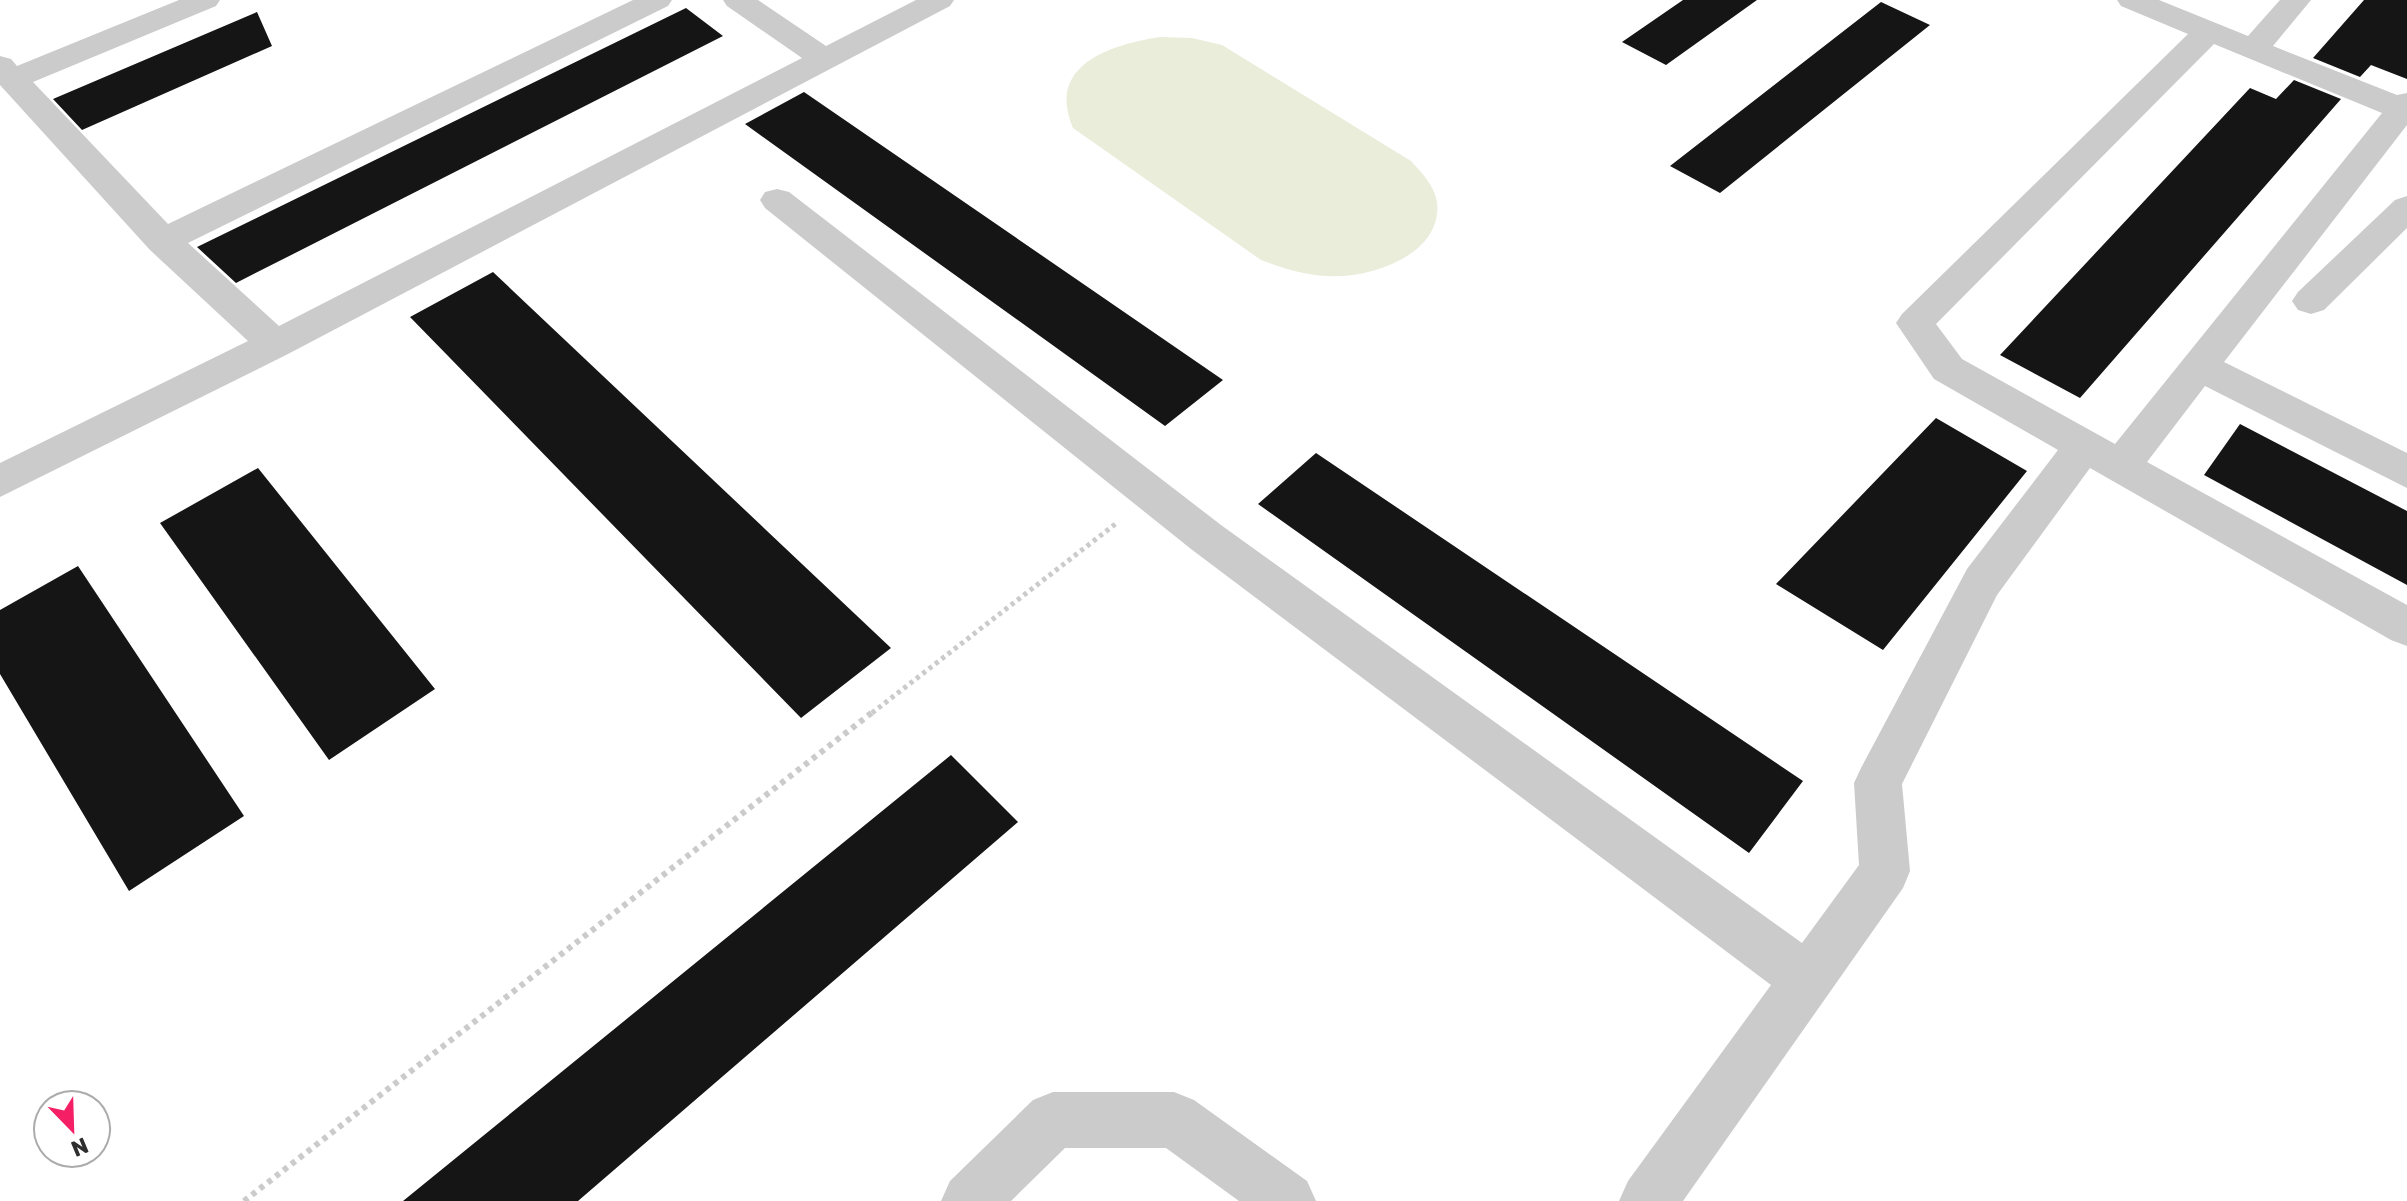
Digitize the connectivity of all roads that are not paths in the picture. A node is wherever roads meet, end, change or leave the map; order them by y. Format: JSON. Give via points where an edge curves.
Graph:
{"nodes":[{"id":1,"x":205,"y":0,"type":"edge"},
{"id":2,"x":657,"y":0,"type":"edge"},
{"id":3,"x":738,"y":0,"type":"edge"},
{"id":4,"x":939,"y":0,"type":"edge"},
{"id":5,"x":2132,"y":0,"type":"edge"},
{"id":6,"x":2296,"y":0,"type":"edge"},
{"id":7,"x":2209,"y":31,"type":"junction"},
{"id":8,"x":2253,"y":49,"type":"junction"},
{"id":9,"x":826,"y":60,"type":"junction"},
{"id":10,"x":6,"y":72,"type":"edge"},
{"id":11,"x":2405,"y":108,"type":"edge"},
{"id":12,"x":777,"y":200,"type":"dead end"},
{"id":13,"x":2407,"y":208,"type":"edge"},
{"id":14,"x":163,"y":241,"type":"junction"},
{"id":15,"x":2311,"y":301,"type":"dead end"},
{"id":16,"x":275,"y":344,"type":"junction"},
{"id":17,"x":2199,"y":366,"type":"junction"},
{"id":18,"x":2102,"y":457,"type":"junction"},
{"id":19,"x":2407,"y":472,"type":"edge"},
{"id":20,"x":0,"y":481,"type":"edge"},
{"id":21,"x":2407,"y":627,"type":"edge"},
{"id":22,"x":1807,"y":979,"type":"junction"},
{"id":23,"x":970,"y":1201,"type":"edge"},
{"id":24,"x":1287,"y":1201,"type":"edge"},
{"id":25,"x":1648,"y":1201,"type":"edge"}],
"edges":[{"from":1,"to":10,"type":"street"},
{"from":2,"to":14,"type":"street"},
{"from":3,"to":9,"type":"street"},
{"from":4,"to":9,"type":"street"},
{"from":5,"to":7,"type":"street"},
{"from":6,"to":8,"type":"street"},
{"from":7,"to":8,"type":"street"},
{"from":7,"to":18,"type":"street","via":[[1915,323],[1948,369]]},
{"from":8,"to":11,"type":"street"},
{"from":9,"to":16,"type":"street"},
{"from":10,"to":14,"type":"street"},
{"from":11,"to":17,"type":"street"},
{"from":12,"to":22,"type":"street","via":[[1206,537]]},
{"from":13,"to":15,"type":"street"},
{"from":14,"to":16,"type":"street"},
{"from":16,"to":20,"type":"street"},
{"from":17,"to":18,"type":"street"},
{"from":17,"to":19,"type":"street"},
{"from":18,"to":21,"type":"street"},
{"from":18,"to":22,"type":"street","via":[[1975,595],[1878,783],[1885,871]]},
{"from":22,"to":25,"type":"street"},
{"from":23,"to":24,"type":"street","via":[[1053,1120],[1174,1120]]}]}
